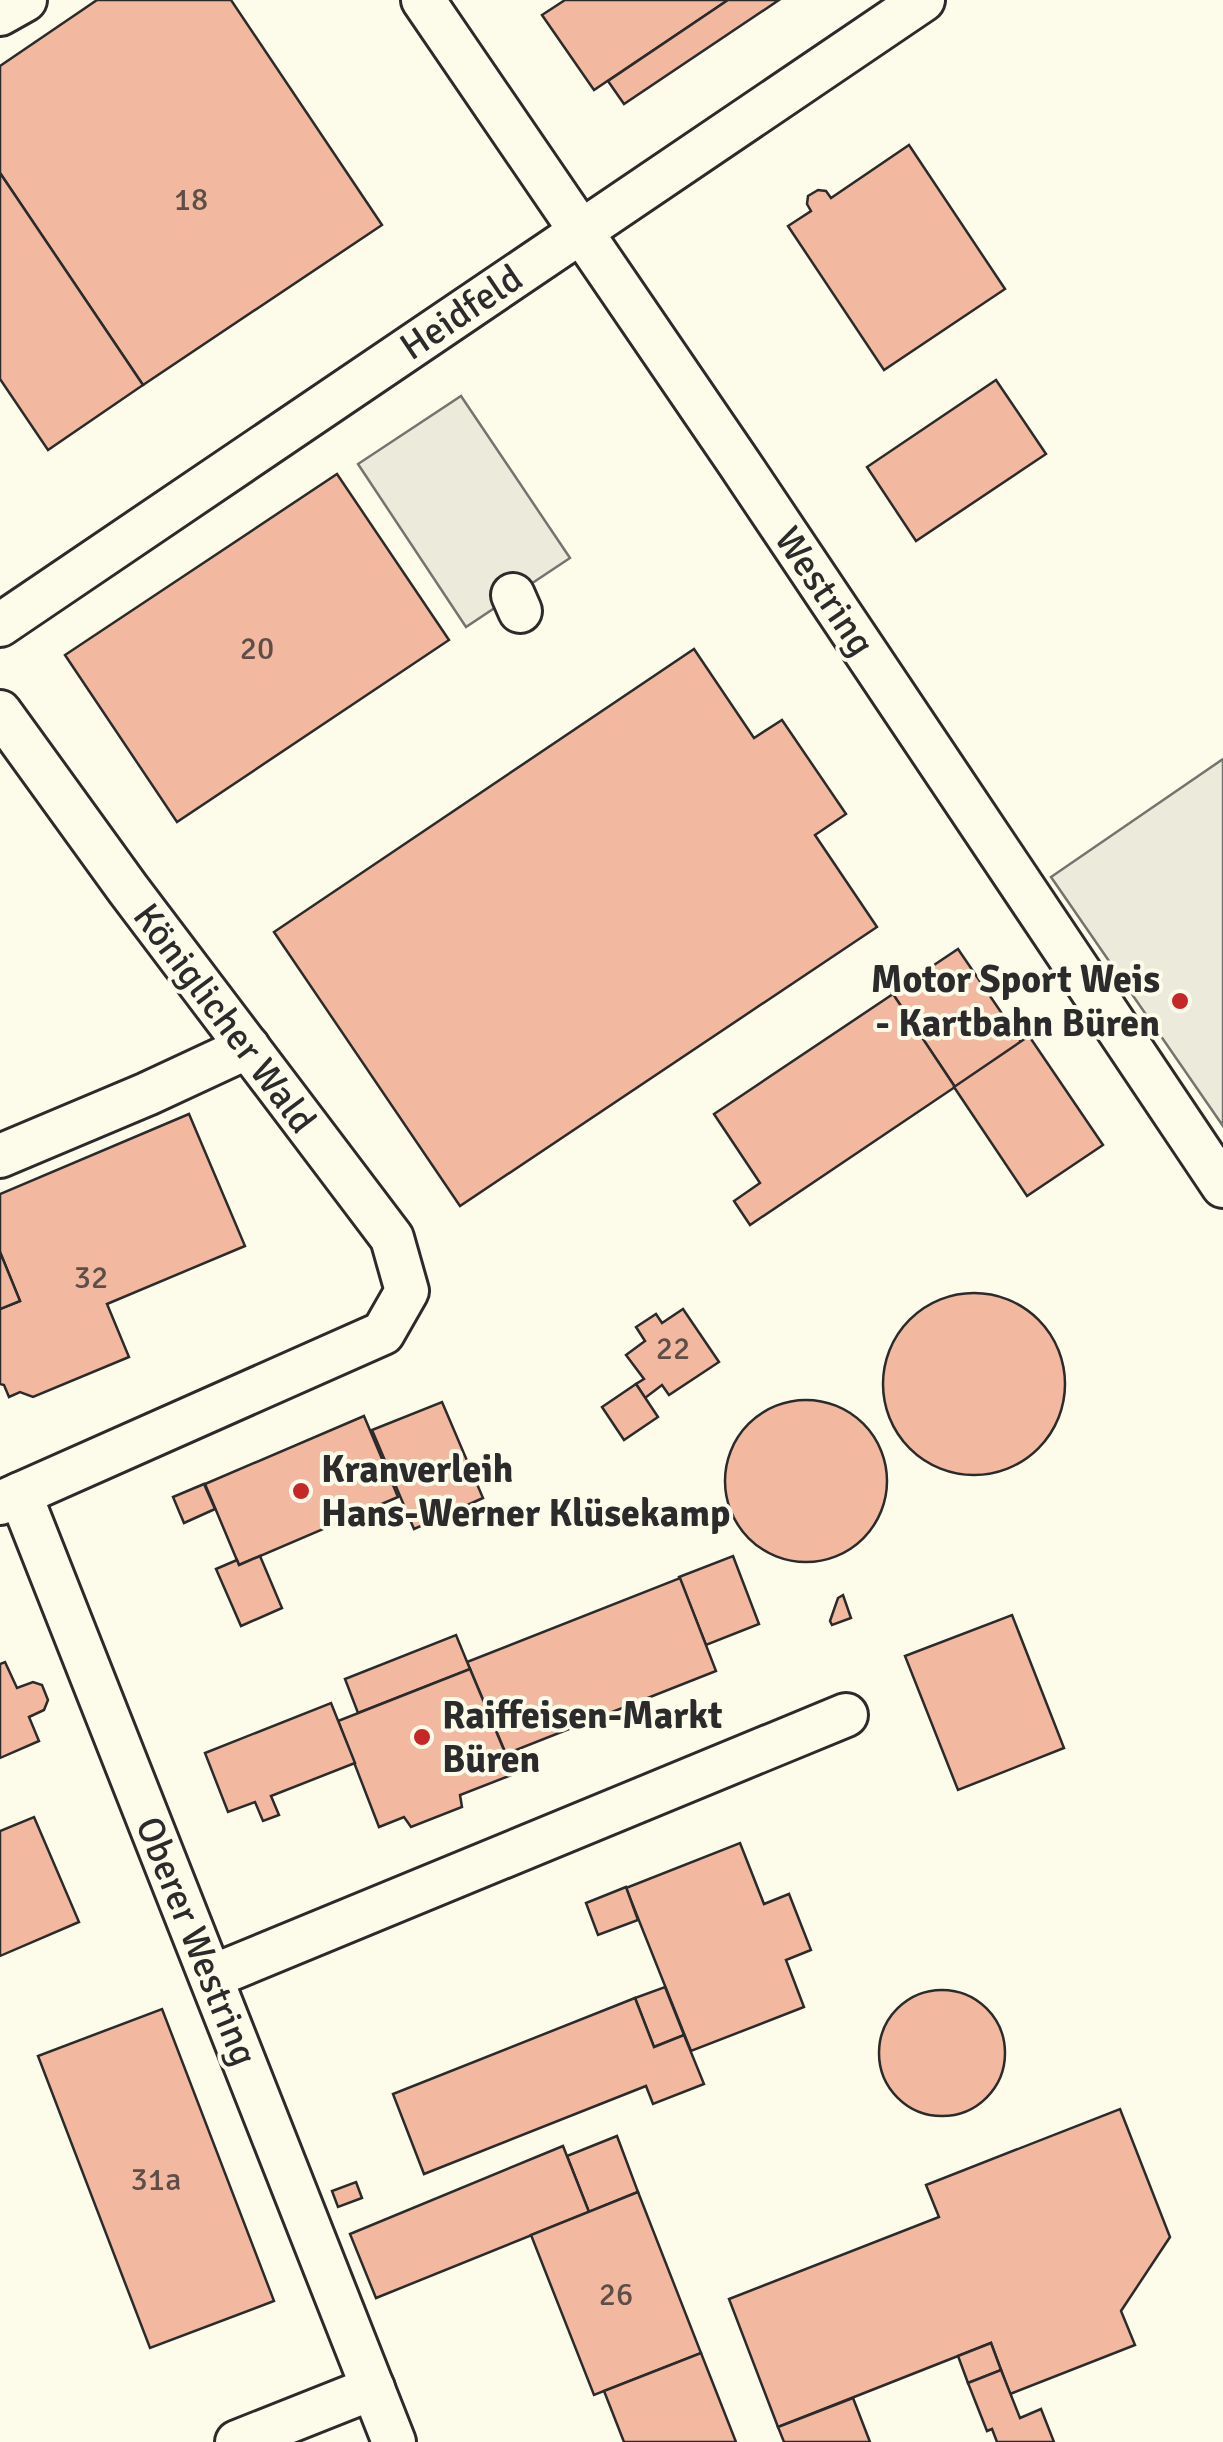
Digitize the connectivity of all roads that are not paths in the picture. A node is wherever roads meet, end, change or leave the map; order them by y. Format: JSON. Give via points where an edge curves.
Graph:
{"nodes":[{"id":1,"x":25,"y":0,"type":"edge"},
{"id":2,"x":423,"y":0,"type":"edge"},
{"id":3,"x":923,"y":0,"type":"edge"},
{"id":4,"x":0,"y":14,"type":"edge"},
{"id":5,"x":580,"y":231,"type":"junction"},
{"id":6,"x":0,"y":626,"type":"edge"},
{"id":7,"x":0,"y":712,"type":"edge"},
{"id":8,"x":248,"y":1048,"type":"junction"},
{"id":9,"x":0,"y":1156,"type":"edge"},
{"id":10,"x":1223,"y":1186,"type":"edge"},
{"id":11,"x":383,"y":1334,"type":"joint"},
{"id":12,"x":10,"y":1498,"type":"edge"},
{"id":13,"x":846,"y":1715,"type":"dead end"},
{"id":14,"x":211,"y":1977,"type":"junction"},
{"id":15,"x":373,"y":2388,"type":"junction"},
{"id":16,"x":237,"y":2442,"type":"edge"},
{"id":17,"x":394,"y":2442,"type":"edge"}],
"edges":[{"from":1,"to":4,"type":"street"},
{"from":2,"to":5,"type":"street","name":"Westring"},
{"from":3,"to":5,"type":"street","name":"Heidfeld"},
{"from":5,"to":6,"type":"street","name":"Heidfeld"},
{"from":5,"to":10,"type":"street","name":"Westring"},
{"from":7,"to":8,"type":"street","name":"Königlicher Wald"},
{"from":8,"to":9,"type":"street"},
{"from":8,"to":11,"type":"street","name":"Königlicher Wald","via":[[392,1238],[407,1291]]},
{"from":11,"to":12,"type":"street","name":"Oberer Westring"},
{"from":12,"to":14,"type":"street","name":"Oberer Westring"},
{"from":13,"to":14,"type":"street"},
{"from":14,"to":15,"type":"street","name":"Oberer Westring"},
{"from":15,"to":16,"type":"street"},
{"from":15,"to":17,"type":"street","name":"Oberer Westring"}]}
